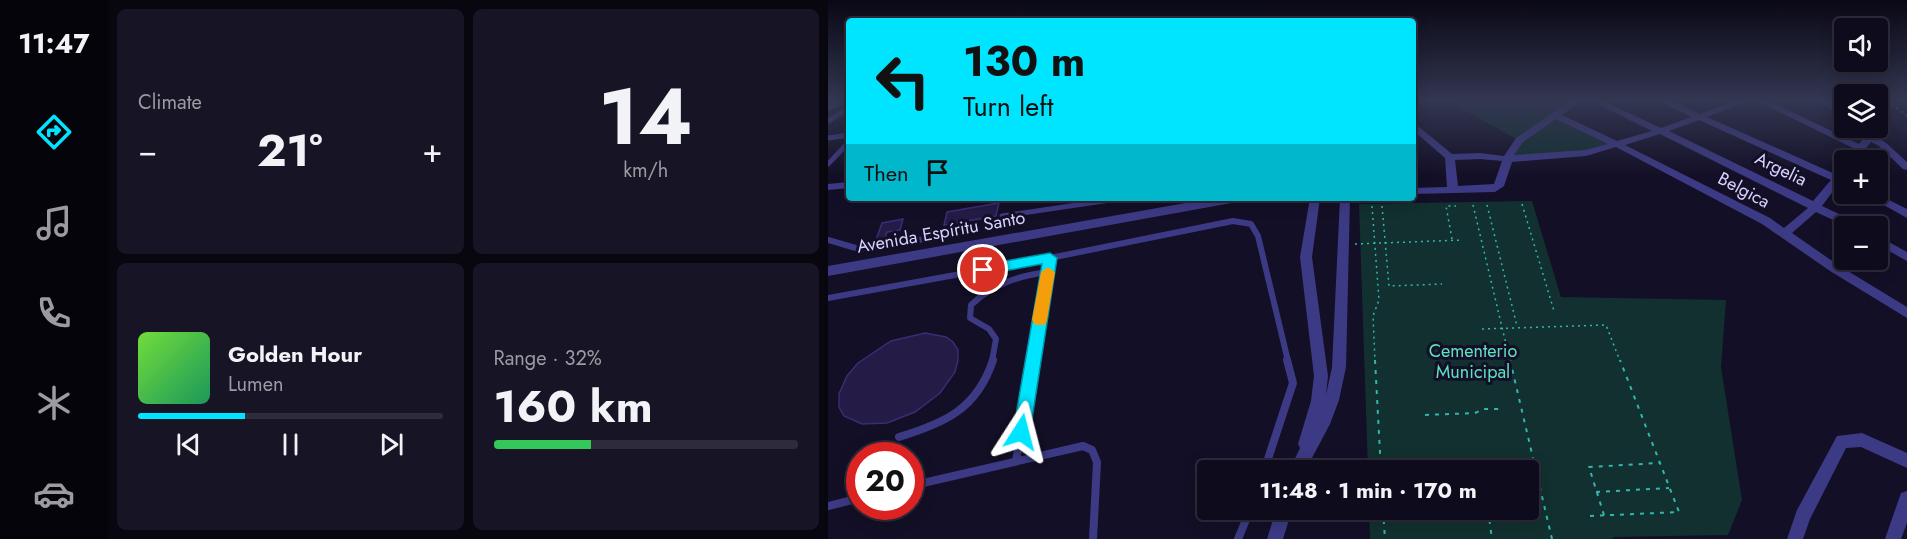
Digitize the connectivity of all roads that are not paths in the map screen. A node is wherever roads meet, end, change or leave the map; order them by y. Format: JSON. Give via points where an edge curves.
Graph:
{"nodes":[{"id":1,"x":1540,"y":125,"type":"edge"},
{"id":2,"x":1576,"y":125,"type":"edge"},
{"id":3,"x":1648,"y":125,"type":"edge"},
{"id":4,"x":1677,"y":125,"type":"edge"},
{"id":5,"x":1718,"y":125,"type":"edge"},
{"id":6,"x":1813,"y":125,"type":"edge"},
{"id":7,"x":1416,"y":128,"type":"edge"},
{"id":8,"x":1661,"y":131,"type":"junction"},
{"id":9,"x":846,"y":135,"type":"edge"},
{"id":10,"x":828,"y":138,"type":"edge"},
{"id":11,"x":1868,"y":138,"type":"edge"},
{"id":12,"x":1877,"y":138,"type":"edge"},
{"id":13,"x":846,"y":145,"type":"edge"},
{"id":14,"x":1618,"y":145,"type":"junction"},
{"id":15,"x":1861,"y":148,"type":"joint"},
{"id":16,"x":1450,"y":157,"type":"junction"},
{"id":17,"x":1508,"y":159,"type":"junction"},
{"id":18,"x":828,"y":164,"type":"edge"},
{"id":19,"x":1907,"y":166,"type":"edge"},
{"id":20,"x":1834,"y":177,"type":"edge"},
{"id":21,"x":846,"y":185,"type":"edge"},
{"id":22,"x":828,"y":187,"type":"edge"},
{"id":23,"x":1834,"y":187,"type":"edge"},
{"id":24,"x":1453,"y":190,"type":"junction"},
{"id":25,"x":1416,"y":191,"type":"edge"},
{"id":26,"x":1104,"y":201,"type":"edge"},
{"id":27,"x":1214,"y":201,"type":"edge"},
{"id":28,"x":1315,"y":201,"type":"edge"},
{"id":29,"x":1345,"y":201,"type":"edge"},
{"id":30,"x":1888,"y":204,"type":"edge"},
{"id":31,"x":1815,"y":206,"type":"junction"},
{"id":32,"x":1907,"y":214,"type":"edge"},
{"id":33,"x":1002,"y":216,"type":"dead end"},
{"id":34,"x":1834,"y":216,"type":"edge"},
{"id":35,"x":1785,"y":233,"type":"junction"},
{"id":36,"x":925,"y":239,"type":"dead end"},
{"id":37,"x":828,"y":240,"type":"edge"},
{"id":38,"x":1888,"y":246,"type":"edge"},
{"id":39,"x":1907,"y":257,"type":"edge"},
{"id":40,"x":1050,"y":258,"type":"junction"},
{"id":41,"x":828,"y":271,"type":"edge"},
{"id":42,"x":1048,"y":272,"type":"junction"},
{"id":43,"x":828,"y":298,"type":"edge"},
{"id":44,"x":1907,"y":313,"type":"edge"},
{"id":45,"x":899,"y":437,"type":"dead end"},
{"id":46,"x":1268,"y":460,"type":"edge"},
{"id":47,"x":1300,"y":460,"type":"edge"},
{"id":48,"x":1302,"y":460,"type":"edge"},
{"id":49,"x":1016,"y":461,"type":"junction"},
{"id":50,"x":1907,"y":461,"type":"edge"},
{"id":51,"x":924,"y":483,"type":"edge"},
{"id":52,"x":1907,"y":499,"type":"edge"},
{"id":53,"x":846,"y":502,"type":"edge"},
{"id":54,"x":828,"y":506,"type":"edge"},
{"id":55,"x":1246,"y":520,"type":"edge"},
{"id":56,"x":1281,"y":520,"type":"edge"},
{"id":57,"x":1093,"y":539,"type":"edge"},
{"id":58,"x":1238,"y":539,"type":"edge"},
{"id":59,"x":1275,"y":539,"type":"edge"},
{"id":60,"x":1795,"y":539,"type":"edge"},
{"id":61,"x":1893,"y":539,"type":"edge"}],
"edges":[{"from":1,"to":17,"type":"street","via":[[1519,140]]},
{"from":2,"to":14,"type":"street","name":"Belgica"},
{"from":3,"to":8,"type":"street","name":"Argelia"},
{"from":4,"to":8,"type":"street"},
{"from":5,"to":20,"type":"street"},
{"from":6,"to":15,"type":"street"},
{"from":7,"to":16,"type":"street"},
{"from":8,"to":14,"type":"street"},
{"from":8,"to":31,"type":"street","name":"Argelia"},
{"from":9,"to":10,"type":"lane"},
{"from":11,"to":15,"type":"street"},
{"from":12,"to":19,"type":"street"},
{"from":13,"to":18,"type":"lane"},
{"from":14,"to":17,"type":"street","via":[[1586,153]]},
{"from":14,"to":35,"type":"street","name":"Belgica"},
{"from":16,"to":17,"type":"street"},
{"from":16,"to":24,"type":"street"},
{"from":17,"to":24,"type":"street","via":[[1495,189]]},
{"from":21,"to":22,"type":"street"},
{"from":23,"to":31,"type":"street"},
{"from":24,"to":25,"type":"street"},
{"from":26,"to":33,"type":"lane"},
{"from":27,"to":41,"type":"street","name":"Avenida Espíritu Santo"},
{"from":28,"to":47,"type":"street","via":[[1306,257],[1321,376],[1318,401]]},
{"from":29,"to":48,"type":"street","via":[[1339,367],[1323,424]]},
{"from":30,"to":32,"type":"street"},
{"from":31,"to":34,"type":"street","name":"Argelia"},
{"from":31,"to":35,"type":"street"},
{"from":35,"to":44,"type":"street","name":"Belgica"},
{"from":36,"to":37,"type":"lane","via":[[859,249]]},
{"from":38,"to":39,"type":"street"},
{"from":40,"to":42,"type":"lane"},
{"from":40,"to":43,"type":"lane"},
{"from":40,"to":46,"type":"lane","via":[[1233,222],[1251,224],[1256,229],[1293,382]]},
{"from":42,"to":45,"type":"lane","via":[[1000,283],[971,304],[970,318],[996,339],[993,365],[986,381],[955,415],[933,427]]},
{"from":42,"to":49,"type":"lane"},
{"from":49,"to":51,"type":"lane"},
{"from":49,"to":57,"type":"lane","via":[[1074,447],[1092,450],[1097,462]]},
{"from":50,"to":60,"type":"street","via":[[1862,441],[1842,441]]},
{"from":52,"to":61,"type":"street"},
{"from":53,"to":54,"type":"lane"},
{"from":55,"to":58,"type":"lane"},
{"from":56,"to":59,"type":"street"}]}
